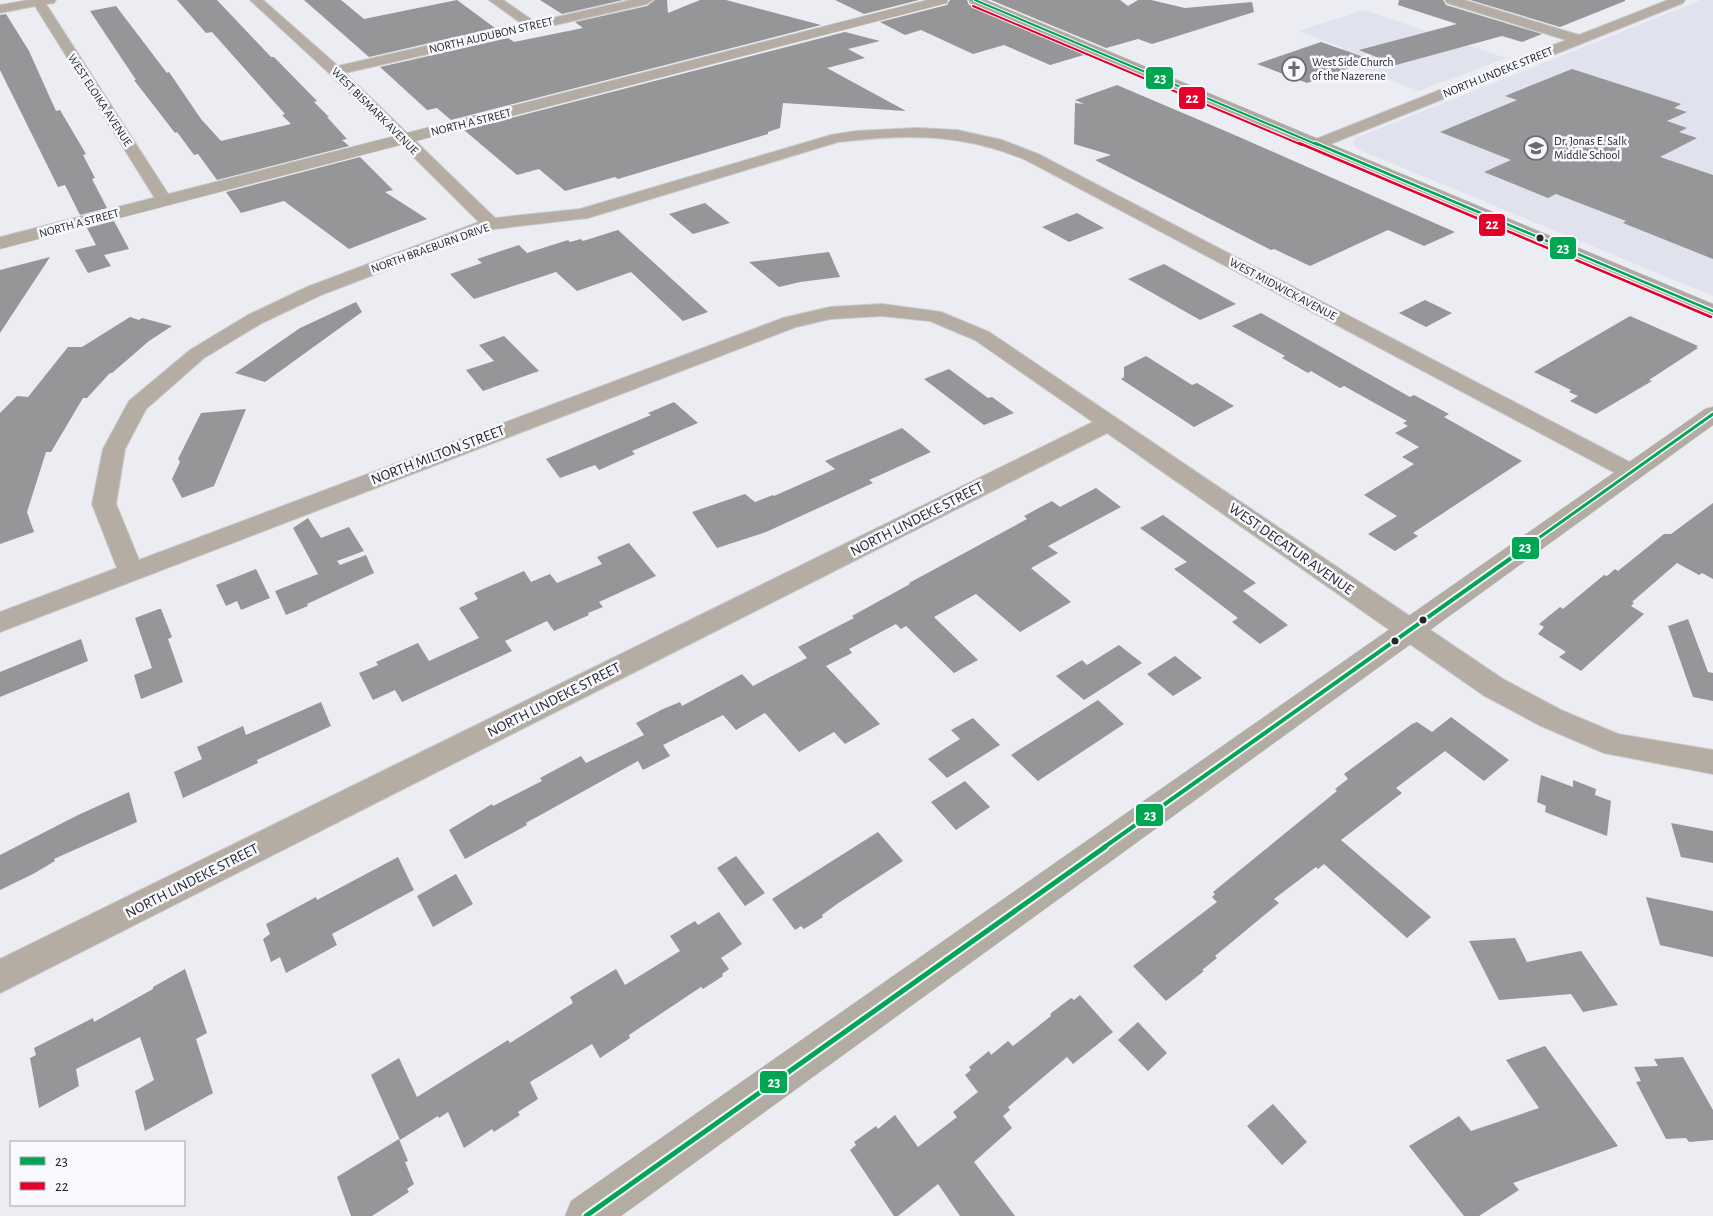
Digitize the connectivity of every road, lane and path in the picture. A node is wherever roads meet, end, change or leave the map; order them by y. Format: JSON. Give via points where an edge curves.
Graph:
{"nodes":[{"id":1,"x":256,"y":0,"type":"edge"},
{"id":2,"x":495,"y":0,"type":"edge"},
{"id":3,"x":647,"y":0,"type":"edge"},
{"id":4,"x":942,"y":0,"type":"edge"},
{"id":5,"x":975,"y":0,"type":"edge"},
{"id":6,"x":1452,"y":0,"type":"edge"},
{"id":7,"x":1679,"y":0,"type":"edge"},
{"id":8,"x":42,"y":1,"type":"edge"},
{"id":9,"x":0,"y":9,"type":"edge"},
{"id":10,"x":533,"y":26,"type":"junction"},
{"id":11,"x":1580,"y":40,"type":"junction"},
{"id":12,"x":335,"y":71,"type":"junction"},
{"id":13,"x":927,"y":133,"type":"joint"},
{"id":14,"x":403,"y":139,"type":"junction"},
{"id":15,"x":1317,"y":144,"type":"junction"},
{"id":16,"x":164,"y":200,"type":"junction"},
{"id":17,"x":491,"y":224,"type":"junction"},
{"id":18,"x":0,"y":243,"type":"edge"},
{"id":19,"x":882,"y":310,"type":"joint"},
{"id":20,"x":1713,"y":311,"type":"edge"},
{"id":21,"x":1713,"y":414,"type":"edge"},
{"id":22,"x":1108,"y":423,"type":"junction"},
{"id":23,"x":1631,"y":472,"type":"junction"},
{"id":24,"x":131,"y":571,"type":"junction"},
{"id":25,"x":0,"y":622,"type":"edge"},
{"id":26,"x":1409,"y":630,"type":"junction"},
{"id":27,"x":1713,"y":762,"type":"edge"},
{"id":28,"x":0,"y":977,"type":"edge"},
{"id":29,"x":586,"y":1216,"type":"edge"}],
"edges":[{"from":1,"to":12,"type":"street","name":"WEST BISMARK AVENUE"},
{"from":2,"to":10,"type":"street"},
{"from":3,"to":10,"type":"street","name":"NORTH AUDUBON STREET"},
{"from":4,"to":14,"type":"street","name":"NORTH A STREET"},
{"from":5,"to":15,"type":"main road"},
{"from":6,"to":11,"type":"street"},
{"from":7,"to":11,"type":"street","name":"NORTH LINDEKE STREET"},
{"from":8,"to":9,"type":"street"},
{"from":8,"to":16,"type":"street","name":"WEST ELOIKA AVENUE"},
{"from":10,"to":12,"type":"street","name":"NORTH AUDUBON STREET"},
{"from":11,"to":15,"type":"street","name":"NORTH LINDEKE STREET"},
{"from":12,"to":14,"type":"street","name":"WEST BISMARK AVENUE"},
{"from":13,"to":17,"type":"street","name":"NORTH BRAEBURN DRIVE","via":[[836,138],[582,214]]},
{"from":13,"to":23,"type":"street","name":"WEST MIDWICK AVENUE","via":[[996,143],[1032,157]]},
{"from":14,"to":16,"type":"street","name":"NORTH A STREET"},
{"from":14,"to":17,"type":"street","name":"WEST BISMARK AVENUE"},
{"from":15,"to":20,"type":"main road"},
{"from":16,"to":18,"type":"street","name":"NORTH A STREET"},
{"from":17,"to":24,"type":"street","name":"NORTH BRAEBURN DRIVE","via":[[314,291],[255,318],[197,354],[137,406],[114,449],[104,504]]},
{"from":19,"to":22,"type":"street","name":"WEST DECATUR AVENUE","via":[[934,316],[982,336]]},
{"from":19,"to":24,"type":"street","name":"NORTH MILTON STREET","via":[[830,313],[790,322]]},
{"from":21,"to":23,"type":"street"},
{"from":22,"to":26,"type":"street","name":"WEST DECATUR AVENUE"},
{"from":22,"to":28,"type":"street","name":"NORTH LINDEKE STREET"},
{"from":23,"to":26,"type":"street"},
{"from":24,"to":25,"type":"street","name":"NORTH MILTON STREET"},
{"from":26,"to":27,"type":"street","name":"WEST DECATUR AVENUE","via":[[1493,687],[1551,718],[1614,745]]},
{"from":26,"to":29,"type":"street"}]}
